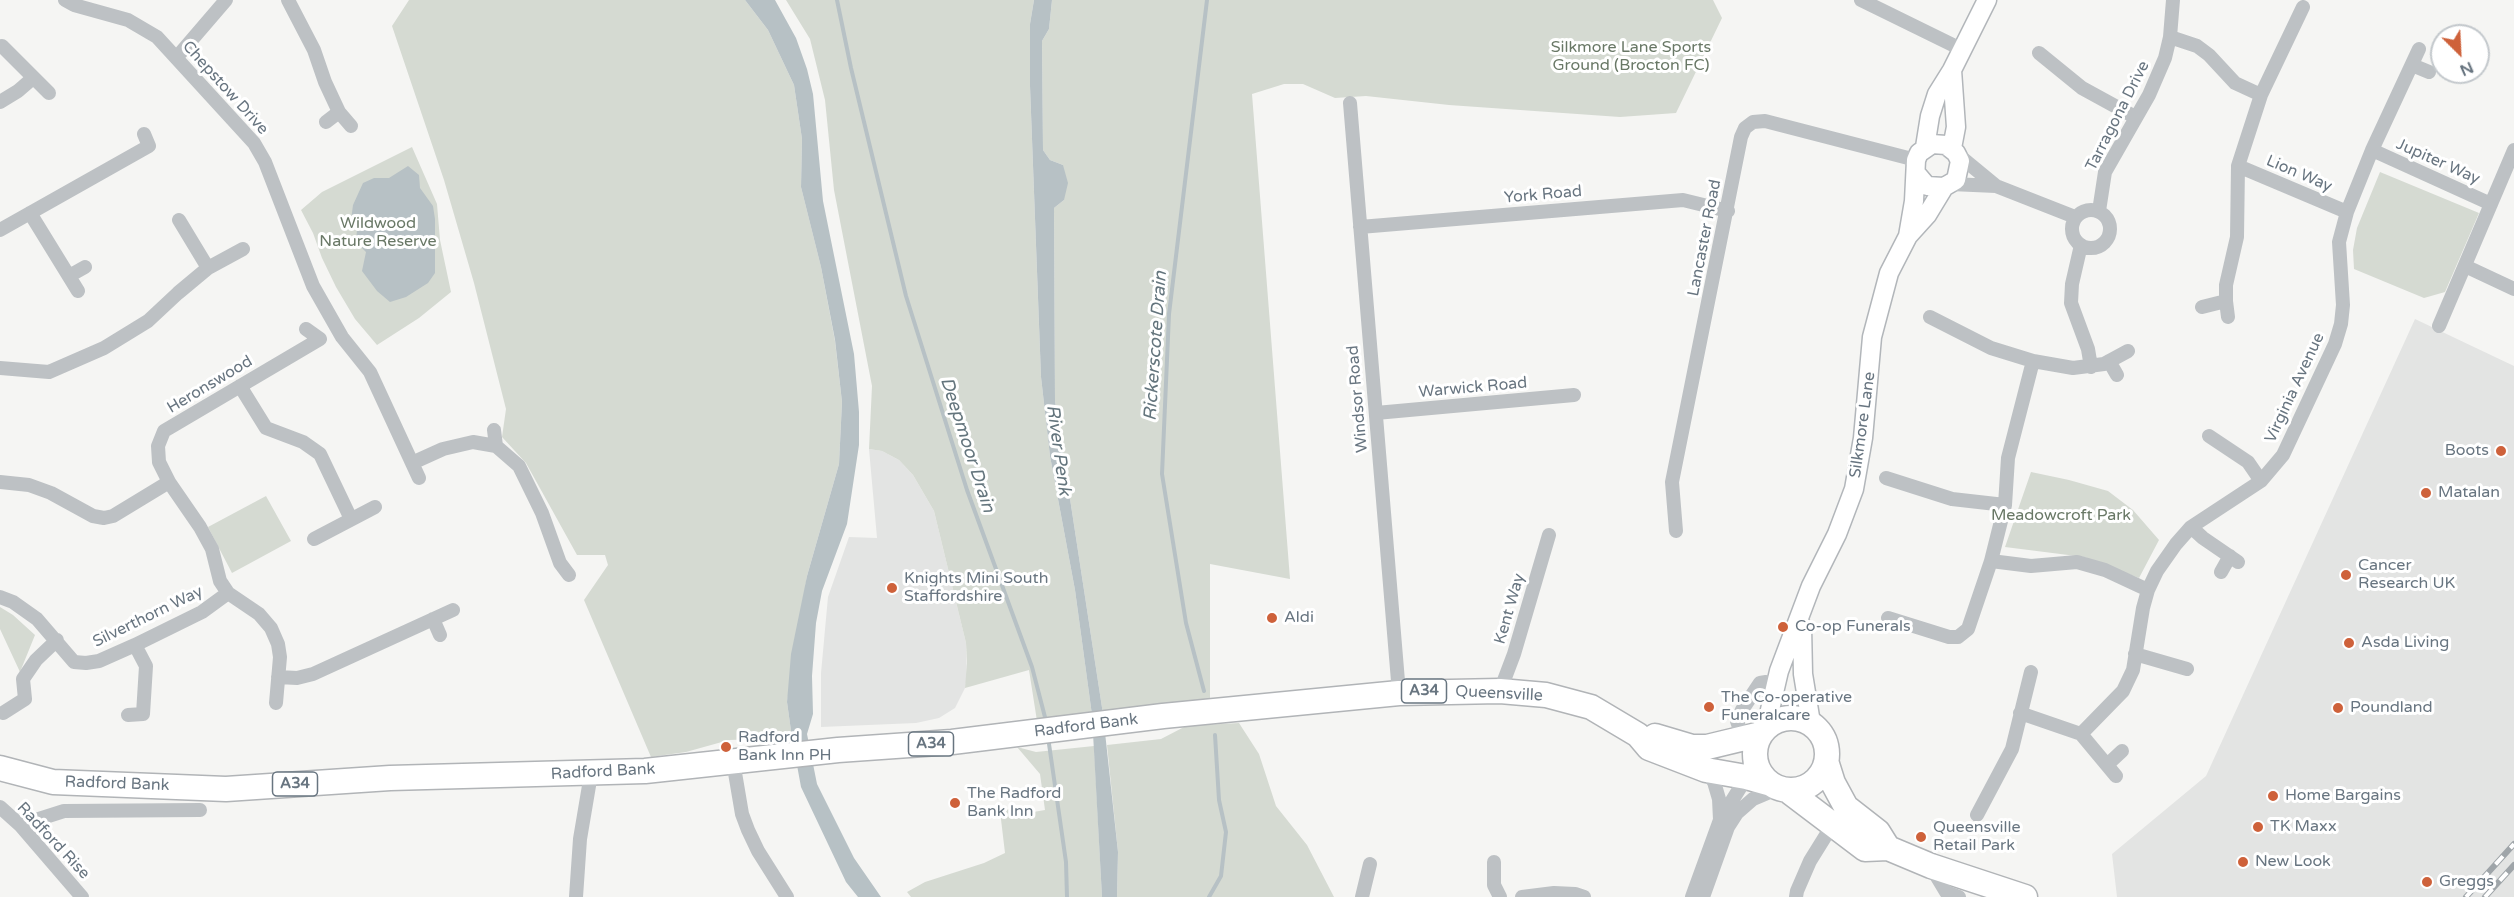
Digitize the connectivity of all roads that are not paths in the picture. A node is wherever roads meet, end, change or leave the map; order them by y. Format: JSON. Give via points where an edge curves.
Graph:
{"nodes":[{"id":1,"x":65,"y":0,"type":"edge"},
{"id":2,"x":226,"y":0,"type":"edge"},
{"id":3,"x":288,"y":0,"type":"edge"},
{"id":4,"x":1861,"y":0,"type":"edge"},
{"id":5,"x":1987,"y":0,"type":"edge"},
{"id":6,"x":2173,"y":0,"type":"edge"},
{"id":7,"x":2303,"y":7,"type":"dead end"},
{"id":8,"x":2170,"y":37,"type":"junction"},
{"id":9,"x":2,"y":46,"type":"dead end"},
{"id":10,"x":2419,"y":49,"type":"dead end"},
{"id":11,"x":1963,"y":50,"type":"junction"},
{"id":12,"x":2039,"y":53,"type":"dead end"},
{"id":13,"x":177,"y":57,"type":"junction"},
{"id":14,"x":2412,"y":65,"type":"junction"},
{"id":15,"x":1952,"y":70,"type":"junction"},
{"id":16,"x":2429,"y":72,"type":"dead end"},
{"id":17,"x":33,"y":78,"type":"junction"},
{"id":18,"x":49,"y":93,"type":"dead end"},
{"id":19,"x":2261,"y":95,"type":"junction"},
{"id":20,"x":0,"y":102,"type":"edge"},
{"id":21,"x":1350,"y":103,"type":"dead end"},
{"id":22,"x":339,"y":112,"type":"junction"},
{"id":23,"x":2135,"y":117,"type":"junction"},
{"id":24,"x":326,"y":122,"type":"dead end"},
{"id":25,"x":351,"y":126,"type":"dead end"},
{"id":26,"x":144,"y":134,"type":"dead end"},
{"id":27,"x":2372,"y":150,"type":"junction"},
{"id":28,"x":2514,"y":150,"type":"edge"},
{"id":29,"x":1954,"y":151,"type":"junction"},
{"id":30,"x":1919,"y":160,"type":"junction"},
{"id":31,"x":2238,"y":166,"type":"junction"},
{"id":32,"x":1948,"y":186,"type":"junction"},
{"id":33,"x":1996,"y":186,"type":"junction"},
{"id":34,"x":2491,"y":204,"type":"junction"},
{"id":35,"x":1728,"y":211,"type":"junction"},
{"id":36,"x":2099,"y":211,"type":"junction"},
{"id":37,"x":2347,"y":212,"type":"junction"},
{"id":38,"x":30,"y":213,"type":"junction"},
{"id":39,"x":2075,"y":217,"type":"junction"},
{"id":40,"x":179,"y":220,"type":"dead end"},
{"id":41,"x":1360,"y":227,"type":"junction"},
{"id":42,"x":0,"y":230,"type":"edge"},
{"id":43,"x":1908,"y":236,"type":"junction"},
{"id":44,"x":2081,"y":245,"type":"junction"},
{"id":45,"x":243,"y":249,"type":"dead end"},
{"id":46,"x":2465,"y":266,"type":"junction"},
{"id":47,"x":85,"y":267,"type":"dead end"},
{"id":48,"x":208,"y":268,"type":"junction"},
{"id":49,"x":69,"y":276,"type":"junction"},
{"id":50,"x":2514,"y":290,"type":"edge"},
{"id":51,"x":78,"y":291,"type":"dead end"},
{"id":52,"x":2226,"y":301,"type":"junction"},
{"id":53,"x":2202,"y":307,"type":"dead end"},
{"id":54,"x":1930,"y":317,"type":"dead end"},
{"id":55,"x":2228,"y":317,"type":"dead end"},
{"id":56,"x":2439,"y":326,"type":"dead end"},
{"id":57,"x":306,"y":329,"type":"dead end"},
{"id":58,"x":2128,"y":351,"type":"dead end"},
{"id":59,"x":2033,"y":361,"type":"junction"},
{"id":60,"x":2109,"y":361,"type":"junction"},
{"id":61,"x":2091,"y":367,"type":"junction"},
{"id":62,"x":0,"y":368,"type":"edge"},
{"id":63,"x":2117,"y":375,"type":"dead end"},
{"id":64,"x":240,"y":386,"type":"junction"},
{"id":65,"x":1574,"y":395,"type":"dead end"},
{"id":66,"x":1376,"y":413,"type":"junction"},
{"id":67,"x":494,"y":430,"type":"dead end"},
{"id":68,"x":2210,"y":436,"type":"dead end"},
{"id":69,"x":496,"y":446,"type":"junction"},
{"id":70,"x":412,"y":463,"type":"junction"},
{"id":71,"x":419,"y":478,"type":"dead end"},
{"id":72,"x":1886,"y":478,"type":"dead end"},
{"id":73,"x":2261,"y":480,"type":"junction"},
{"id":74,"x":0,"y":482,"type":"edge"},
{"id":75,"x":169,"y":482,"type":"junction"},
{"id":76,"x":2005,"y":505,"type":"junction"},
{"id":77,"x":375,"y":507,"type":"dead end"},
{"id":78,"x":351,"y":519,"type":"junction"},
{"id":79,"x":2191,"y":527,"type":"junction"},
{"id":80,"x":1676,"y":531,"type":"dead end"},
{"id":81,"x":1549,"y":535,"type":"dead end"},
{"id":82,"x":314,"y":539,"type":"dead end"},
{"id":83,"x":1991,"y":561,"type":"junction"},
{"id":84,"x":2220,"y":572,"type":"dead end"},
{"id":85,"x":569,"y":575,"type":"dead end"},
{"id":86,"x":2148,"y":590,"type":"junction"},
{"id":87,"x":228,"y":593,"type":"junction"},
{"id":88,"x":0,"y":597,"type":"edge"},
{"id":89,"x":453,"y":610,"type":"dead end"},
{"id":90,"x":1803,"y":610,"type":"junction"},
{"id":91,"x":1888,"y":618,"type":"dead end"},
{"id":92,"x":433,"y":619,"type":"junction"},
{"id":93,"x":440,"y":635,"type":"dead end"},
{"id":94,"x":57,"y":640,"type":"junction"},
{"id":95,"x":135,"y":645,"type":"junction"},
{"id":96,"x":2135,"y":654,"type":"junction"},
{"id":97,"x":2187,"y":669,"type":"dead end"},
{"id":98,"x":278,"y":677,"type":"junction"},
{"id":99,"x":2033,"y":682,"type":"dead end"},
{"id":100,"x":1774,"y":690,"type":"junction"},
{"id":101,"x":1500,"y":691,"type":"junction"},
{"id":102,"x":1399,"y":693,"type":"junction"},
{"id":103,"x":276,"y":703,"type":"dead end"},
{"id":104,"x":2020,"y":712,"type":"junction"},
{"id":105,"x":3,"y":713,"type":"dead end"},
{"id":106,"x":1203,"y":713,"type":"joint"},
{"id":107,"x":128,"y":715,"type":"dead end"},
{"id":108,"x":1811,"y":723,"type":"junction"},
{"id":109,"x":2081,"y":734,"type":"junction"},
{"id":110,"x":1638,"y":735,"type":"junction"},
{"id":111,"x":1758,"y":737,"type":"junction"},
{"id":112,"x":2122,"y":752,"type":"dead end"},
{"id":113,"x":733,"y":761,"type":"junction"},
{"id":114,"x":1827,"y":764,"type":"junction"},
{"id":115,"x":2107,"y":765,"type":"junction"},
{"id":116,"x":1,"y":770,"type":"edge"},
{"id":117,"x":1706,"y":770,"type":"junction"},
{"id":118,"x":591,"y":774,"type":"junction"},
{"id":119,"x":2116,"y":776,"type":"dead end"},
{"id":120,"x":1746,"y":777,"type":"junction"},
{"id":121,"x":1779,"y":787,"type":"junction"},
{"id":122,"x":0,"y":807,"type":"edge"},
{"id":123,"x":200,"y":810,"type":"dead end"},
{"id":124,"x":1977,"y":815,"type":"dead end"},
{"id":125,"x":1720,"y":820,"type":"junction"},
{"id":126,"x":1833,"y":824,"type":"junction"},
{"id":127,"x":20,"y":825,"type":"junction"},
{"id":128,"x":1888,"y":848,"type":"junction"},
{"id":129,"x":1494,"y":862,"type":"dead end"},
{"id":130,"x":1370,"y":864,"type":"dead end"},
{"id":131,"x":1931,"y":867,"type":"junction"},
{"id":132,"x":82,"y":897,"type":"edge"},
{"id":133,"x":576,"y":897,"type":"edge"},
{"id":134,"x":787,"y":897,"type":"edge"},
{"id":135,"x":1362,"y":897,"type":"edge"},
{"id":136,"x":1500,"y":897,"type":"edge"},
{"id":137,"x":1522,"y":897,"type":"edge"},
{"id":138,"x":1584,"y":897,"type":"edge"},
{"id":139,"x":1692,"y":897,"type":"edge"},
{"id":140,"x":1703,"y":897,"type":"edge"},
{"id":141,"x":1796,"y":897,"type":"edge"},
{"id":142,"x":1959,"y":897,"type":"edge"},
{"id":143,"x":2025,"y":897,"type":"edge"}],
"edges":[{"from":1,"to":13,"type":"street","name":"Chepstow Drive","via":[[128,20],[157,37]]},
{"from":2,"to":13,"type":"street"},
{"from":3,"to":22,"type":"street"},
{"from":4,"to":11,"type":"street"},
{"from":5,"to":11,"type":"street","name":"Silkmore Lane"},
{"from":6,"to":8,"type":"street","name":"Tarragona Drive"},
{"from":7,"to":19,"type":"street"},
{"from":8,"to":19,"type":"street","via":[[2197,46],[2235,83]]},
{"from":8,"to":23,"type":"street","name":"Tarragona Drive","via":[[2149,95]]},
{"from":9,"to":17,"type":"street"},
{"from":10,"to":14,"type":"street","name":"Virginia Avenue"},
{"from":11,"to":15,"type":"street","name":"Silkmore Lane"},
{"from":12,"to":23,"type":"street","via":[[2082,88]]},
{"from":13,"to":70,"type":"street","name":"Chepstow Drive","via":[[255,143],[313,286],[342,337],[370,372]]},
{"from":14,"to":16,"type":"street"},
{"from":14,"to":27,"type":"street","name":"Virginia Avenue"},
{"from":15,"to":29,"type":"street","name":"Silkmore Lane"},
{"from":15,"to":30,"type":"street","name":"Silkmore Lane","via":[[1937,94]]},
{"from":17,"to":18,"type":"street"},
{"from":17,"to":20,"type":"street"},
{"from":19,"to":31,"type":"street"},
{"from":21,"to":41,"type":"street","name":"Windsor Road"},
{"from":22,"to":24,"type":"street"},
{"from":22,"to":25,"type":"street"},
{"from":23,"to":36,"type":"street","name":"Tarragona Drive","via":[[2105,172]]},
{"from":26,"to":38,"type":"street","via":[[149,147]]},
{"from":27,"to":34,"type":"street","name":"Jupiter Way"},
{"from":27,"to":37,"type":"street","name":"Virginia Avenue"},
{"from":28,"to":34,"type":"street"},
{"from":29,"to":30,"type":"street","via":[[1939,143]]},
{"from":29,"to":32,"type":"street","name":"Silkmore Lane","via":[[1960,161],[1959,173]]},
{"from":29,"to":33,"type":"street"},
{"from":30,"to":32,"type":"street","via":[[1927,186]]},
{"from":30,"to":35,"type":"street","name":"Lancaster Road","via":[[1765,121],[1753,122],[1741,137]]},
{"from":30,"to":43,"type":"street","name":"Silkmore Lane"},
{"from":31,"to":37,"type":"street","name":"Lion Way"},
{"from":31,"to":52,"type":"street","via":[[2237,237]]},
{"from":32,"to":33,"type":"street"},
{"from":32,"to":43,"type":"street","name":"Silkmore Lane"},
{"from":33,"to":39,"type":"street"},
{"from":34,"to":46,"type":"street"},
{"from":35,"to":41,"type":"street","name":"York Road","via":[[1683,200]]},
{"from":35,"to":80,"type":"street","name":"Lancaster Road","via":[[1672,482]]},
{"from":36,"to":39,"type":"street","via":[[2084,210]]},
{"from":36,"to":44,"type":"street","via":[[2110,223],[2108,237],[2094,248]]},
{"from":37,"to":73,"type":"street","name":"Virginia Avenue","via":[[2339,242],[2343,305],[2335,344],[2283,455]]},
{"from":38,"to":42,"type":"street"},
{"from":38,"to":49,"type":"street"},
{"from":39,"to":44,"type":"street","via":[[2073,235]]},
{"from":40,"to":48,"type":"street"},
{"from":41,"to":66,"type":"street","name":"Windsor Road"},
{"from":43,"to":90,"type":"street","name":"Silkmore Lane","via":[[1889,273],[1872,337],[1854,489]]},
{"from":44,"to":61,"type":"street","via":[[2072,303]]},
{"from":45,"to":48,"type":"street"},
{"from":46,"to":50,"type":"street"},
{"from":46,"to":56,"type":"street"},
{"from":47,"to":49,"type":"street"},
{"from":48,"to":62,"type":"street","via":[[148,321],[104,348],[49,372]]},
{"from":49,"to":51,"type":"street"},
{"from":52,"to":53,"type":"street"},
{"from":52,"to":55,"type":"street"},
{"from":54,"to":59,"type":"street","via":[[1991,348]]},
{"from":57,"to":64,"type":"street","name":"Heronswood","via":[[320,339]]},
{"from":58,"to":60,"type":"street"},
{"from":59,"to":61,"type":"street"},
{"from":59,"to":76,"type":"street","via":[[2007,458]]},
{"from":60,"to":61,"type":"street"},
{"from":60,"to":63,"type":"street"},
{"from":64,"to":75,"type":"street","name":"Heronswood","via":[[164,431],[158,446],[159,462]]},
{"from":64,"to":78,"type":"street","via":[[266,428],[303,442],[320,454]]},
{"from":65,"to":66,"type":"street","name":"Warwick Road"},
{"from":66,"to":102,"type":"street","name":"Windsor Road"},
{"from":67,"to":69,"type":"street"},
{"from":68,"to":73,"type":"street","via":[[2248,462]]},
{"from":69,"to":70,"type":"street","via":[[473,442],[443,449]]},
{"from":69,"to":85,"type":"street","via":[[519,466],[542,513],[558,564]]},
{"from":70,"to":71,"type":"street","name":"Chepstow Drive"},
{"from":72,"to":76,"type":"street","via":[[1952,499]]},
{"from":73,"to":79,"type":"street","name":"Virginia Avenue"},
{"from":74,"to":75,"type":"street","via":[[29,485],[104,518]]},
{"from":75,"to":87,"type":"street","name":"Heronswood","via":[[212,549],[220,581]]},
{"from":76,"to":83,"type":"street"},
{"from":77,"to":78,"type":"street"},
{"from":78,"to":82,"type":"street"},
{"from":79,"to":84,"type":"street","via":[[2234,559]]},
{"from":79,"to":86,"type":"street","name":"Virginia Avenue","via":[[2157,571]]},
{"from":81,"to":101,"type":"street","name":"Kent Way"},
{"from":83,"to":86,"type":"street","via":[[2031,566],[2077,562]]},
{"from":83,"to":91,"type":"street","via":[[1968,629],[1958,637],[1930,633]]},
{"from":86,"to":96,"type":"street","name":"Virginia Avenue"},
{"from":87,"to":95,"type":"street","name":"Silverthorn Way","via":[[202,612]]},
{"from":87,"to":98,"type":"street","via":[[259,614],[271,628],[279,650]]},
{"from":88,"to":94,"type":"street","name":"Silverthorn Way","via":[[36,619]]},
{"from":89,"to":92,"type":"street"},
{"from":90,"to":100,"type":"street","name":"Silkmore Lane"},
{"from":90,"to":108,"type":"street","name":"Silkmore Lane","via":[[1801,654]]},
{"from":92,"to":93,"type":"street"},
{"from":92,"to":98,"type":"street","via":[[313,674]]},
{"from":94,"to":95,"type":"street","name":"Silverthorn Way","via":[[74,662],[86,663]]},
{"from":94,"to":105,"type":"street","via":[[23,679],[25,699]]},
{"from":95,"to":107,"type":"street","via":[[146,666],[143,714]]},
{"from":96,"to":97,"type":"street"},
{"from":96,"to":109,"type":"street","name":"Virginia Avenue","via":[[2133,670],[2123,691]]},
{"from":98,"to":103,"type":"street"},
{"from":99,"to":104,"type":"street"},
{"from":100,"to":111,"type":"street","name":"Silkmore Lane"},
{"from":100,"to":111,"type":"street","via":[[1766,682],[1760,683],[1737,721],[1740,730]]},
{"from":101,"to":102,"type":"highway","name":"Queensville","number":"A34"},
{"from":101,"to":110,"type":"highway","name":"Queensville","number":"A34","via":[[1546,695],[1591,707]]},
{"from":102,"to":106,"type":"highway","name":"Queensville","number":"A34"},
{"from":104,"to":109,"type":"street"},
{"from":104,"to":124,"type":"street","via":[[2012,749]]},
{"from":106,"to":113,"type":"highway","name":"Radford Bank","number":"A34","via":[[921,745]]},
{"from":108,"to":111,"type":"highway","via":[[1788,717],[1773,722]]},
{"from":108,"to":114,"type":"highway","via":[[1826,742]]},
{"from":109,"to":115,"type":"street"},
{"from":110,"to":111,"type":"highway","number":"A34","via":[[1692,747]]},
{"from":110,"to":117,"type":"highway","name":"Queensville","number":"A34","via":[[1649,748]]},
{"from":111,"to":120,"type":"street"},
{"from":111,"to":121,"type":"highway","via":[[1760,772]]},
{"from":112,"to":115,"type":"street"},
{"from":113,"to":118,"type":"highway","name":"Radford Bank","number":"A34"},
{"from":113,"to":134,"type":"street","via":[[748,830]]},
{"from":114,"to":121,"type":"highway","via":[[1820,776],[1804,788]]},
{"from":114,"to":128,"type":"highway","number":"A34","via":[[1846,807],[1878,832]]},
{"from":115,"to":119,"type":"street"},
{"from":116,"to":118,"type":"highway","name":"Radford Bank","number":"A34","via":[[53,782],[226,789],[390,778]]},
{"from":117,"to":120,"type":"highway","number":"A34"},
{"from":117,"to":125,"type":"street","via":[[1719,799]]},
{"from":118,"to":133,"type":"street","via":[[580,839]]},
{"from":120,"to":121,"type":"highway","number":"A34"},
{"from":120,"to":125,"type":"street"},
{"from":121,"to":126,"type":"highway","number":"A34"},
{"from":121,"to":140,"type":"street","via":[[1753,799],[1728,826]]},
{"from":122,"to":127,"type":"street","name":"Radford Rise"},
{"from":123,"to":127,"type":"street","name":"Radford Bank","via":[[64,811]]},
{"from":125,"to":139,"type":"street"},
{"from":126,"to":128,"type":"highway","number":"A34","via":[[1865,849]]},
{"from":126,"to":141,"type":"street","via":[[1810,861]]},
{"from":127,"to":132,"type":"street","name":"Radford Rise"},
{"from":128,"to":131,"type":"highway","number":"A34"},
{"from":129,"to":136,"type":"street","via":[[1494,885]]},
{"from":130,"to":135,"type":"street"},
{"from":131,"to":142,"type":"street","via":[[1946,892]]},
{"from":131,"to":143,"type":"highway","number":"A34"},
{"from":137,"to":138,"type":"street","via":[[1554,893]]}]}
